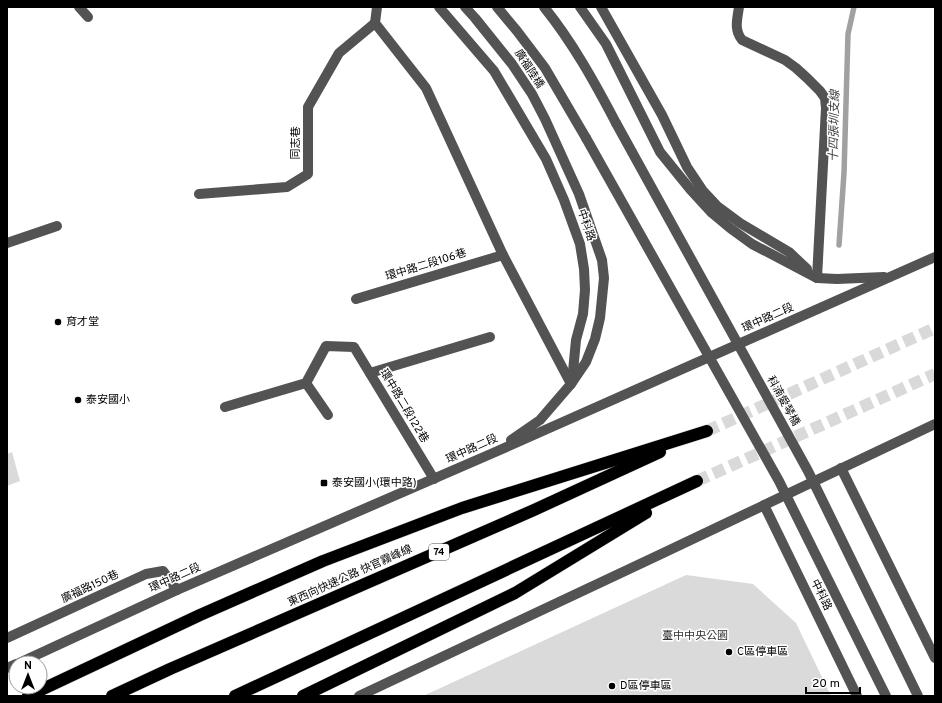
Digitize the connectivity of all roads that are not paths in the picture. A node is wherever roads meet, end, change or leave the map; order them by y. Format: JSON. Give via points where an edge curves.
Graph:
{"nodes":[{"id":1,"x":79,"y":7,"type":"edge"},
{"id":2,"x":377,"y":7,"type":"edge"},
{"id":3,"x":438,"y":7,"type":"edge"},
{"id":4,"x":465,"y":7,"type":"edge"},
{"id":5,"x":497,"y":7,"type":"edge"},
{"id":6,"x":544,"y":7,"type":"edge"},
{"id":7,"x":580,"y":7,"type":"edge"},
{"id":8,"x":601,"y":7,"type":"edge"},
{"id":9,"x":739,"y":7,"type":"edge"},
{"id":10,"x":88,"y":17,"type":"dead end"},
{"id":11,"x":375,"y":23,"type":"junction"},
{"id":12,"x":199,"y":194,"type":"dead end"},
{"id":13,"x":57,"y":226,"type":"dead end"},
{"id":14,"x":7,"y":243,"type":"edge"},
{"id":15,"x":503,"y":255,"type":"junction"},
{"id":16,"x":935,"y":256,"type":"edge"},
{"id":17,"x":890,"y":277,"type":"junction"},
{"id":18,"x":817,"y":278,"type":"junction"},
{"id":19,"x":356,"y":299,"type":"dead end"},
{"id":20,"x":490,"y":337,"type":"dead end"},
{"id":21,"x":370,"y":373,"type":"junction"},
{"id":22,"x":306,"y":383,"type":"junction"},
{"id":23,"x":571,"y":384,"type":"junction"},
{"id":24,"x":225,"y":407,"type":"dead end"},
{"id":25,"x":328,"y":415,"type":"dead end"},
{"id":26,"x":935,"y":424,"type":"edge"},
{"id":27,"x":493,"y":453,"type":"junction"},
{"id":28,"x":841,"y":468,"type":"junction"},
{"id":29,"x":434,"y":479,"type":"junction"},
{"id":30,"x":764,"y":505,"type":"junction"},
{"id":31,"x":177,"y":590,"type":"junction"},
{"id":32,"x":7,"y":638,"type":"edge"},
{"id":33,"x":36,"y":655,"type":"edge"},
{"id":34,"x":935,"y":658,"type":"edge"},
{"id":35,"x":28,"y":696,"type":"edge"},
{"id":36,"x":112,"y":696,"type":"edge"},
{"id":37,"x":235,"y":696,"type":"edge"},
{"id":38,"x":303,"y":696,"type":"edge"},
{"id":39,"x":359,"y":696,"type":"edge"},
{"id":40,"x":857,"y":696,"type":"edge"},
{"id":41,"x":886,"y":696,"type":"edge"},
{"id":42,"x":918,"y":696,"type":"edge"}],
"edges":[{"from":1,"to":10,"type":"street"},
{"from":2,"to":11,"type":"street"},
{"from":3,"to":23,"type":"street","name":"中科路","via":[[494,71],[546,160],[580,244],[585,290]]},
{"from":4,"to":23,"type":"street","name":"廣福陸橋","via":[[512,64],[532,94],[579,194],[602,260],[604,278],[595,339],[586,362]]},
{"from":5,"to":41,"type":"street","name":"廣福陸橋","bridge":true,"via":[[545,68],[586,138],[779,481]]},
{"from":6,"to":42,"type":"street","name":"科湳愛琴橋","bridge":true,"via":[[597,87],[808,470]]},
{"from":7,"to":18,"type":"street","via":[[606,44],[660,152],[690,189],[730,228],[752,244]]},
{"from":8,"to":18,"type":"street","via":[[662,115],[687,167],[703,191],[717,206],[740,223],[789,252]]},
{"from":9,"to":18,"type":"street","via":[[736,30],[742,40],[785,60],[807,78],[825,98]]},
{"from":11,"to":12,"type":"street","name":"同志巷","via":[[339,52],[308,107],[308,174],[287,187]]},
{"from":11,"to":15,"type":"street","via":[[426,88]]},
{"from":13,"to":14,"type":"street"},
{"from":15,"to":19,"type":"street","name":"環中路二段106巷"},
{"from":15,"to":23,"type":"street"},
{"from":16,"to":17,"type":"street","name":"環中路二段"},
{"from":17,"to":18,"type":"street"},
{"from":17,"to":27,"type":"street","name":"環中路二段"},
{"from":20,"to":21,"type":"street"},
{"from":21,"to":22,"type":"street","name":"環中路二段122巷","via":[[354,347],[326,346]]},
{"from":21,"to":29,"type":"street","name":"環中路二段122巷"},
{"from":22,"to":24,"type":"street"},
{"from":22,"to":25,"type":"street"},
{"from":23,"to":27,"type":"street","via":[[540,420]]},
{"from":26,"to":28,"type":"street"},
{"from":27,"to":29,"type":"street","name":"環中路二段"},
{"from":28,"to":30,"type":"street"},
{"from":28,"to":34,"type":"street"},
{"from":29,"to":31,"type":"street","name":"環中路二段"},
{"from":30,"to":39,"type":"street"},
{"from":30,"to":40,"type":"street","name":"中科路"},
{"from":31,"to":32,"type":"street","name":"廣福路150巷","via":[[163,571],[146,574]]},
{"from":31,"to":33,"type":"street","name":"環中路二段"},
{"from":35,"to":36,"type":"highway","name":"東西向快速公路 快官霧峰線","number":"74","via":[[200,615],[323,561],[462,508],[707,431]]},
{"from":37,"to":38,"type":"highway","via":[[697,481],[515,593]]}]}
